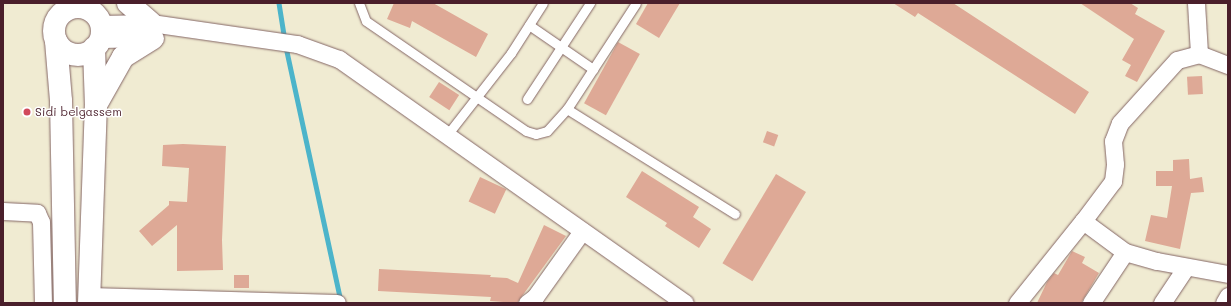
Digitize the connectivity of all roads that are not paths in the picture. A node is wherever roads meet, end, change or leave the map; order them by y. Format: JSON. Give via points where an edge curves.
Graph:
{"nodes":[{"id":1,"x":128,"y":3,"type":"edge"},
{"id":2,"x":360,"y":3,"type":"edge"},
{"id":3,"x":543,"y":3,"type":"edge"},
{"id":4,"x":590,"y":3,"type":"edge"},
{"id":5,"x":636,"y":3,"type":"edge"},
{"id":6,"x":1196,"y":3,"type":"edge"},
{"id":7,"x":57,"y":11,"type":"edge"},
{"id":8,"x":95,"y":25,"type":"edge"},
{"id":9,"x":529,"y":25,"type":"junction"},
{"id":10,"x":152,"y":31,"type":"junction"},
{"id":11,"x":56,"y":41,"type":"junction"},
{"id":12,"x":560,"y":46,"type":"junction"},
{"id":13,"x":1199,"y":54,"type":"junction"},
{"id":14,"x":1228,"y":65,"type":"edge"},
{"id":15,"x":593,"y":69,"type":"junction"},
{"id":16,"x":476,"y":98,"type":"junction"},
{"id":17,"x":527,"y":99,"type":"dead end"},
{"id":18,"x":96,"y":106,"type":"junction"},
{"id":19,"x":567,"y":109,"type":"junction"},
{"id":20,"x":447,"y":135,"type":"junction"},
{"id":21,"x":3,"y":211,"type":"edge"},
{"id":22,"x":735,"y":214,"type":"dead end"},
{"id":23,"x":1083,"y":222,"type":"junction"},
{"id":24,"x":582,"y":231,"type":"junction"},
{"id":25,"x":1125,"y":252,"type":"junction"},
{"id":26,"x":1186,"y":267,"type":"junction"},
{"id":27,"x":1228,"y":274,"type":"edge"},
{"id":28,"x":1228,"y":296,"type":"edge"},
{"id":29,"x":89,"y":300,"type":"edge"},
{"id":30,"x":43,"y":303,"type":"edge"},
{"id":31,"x":65,"y":303,"type":"edge"},
{"id":32,"x":333,"y":303,"type":"edge"},
{"id":33,"x":527,"y":303,"type":"edge"},
{"id":34,"x":685,"y":303,"type":"edge"},
{"id":35,"x":1017,"y":303,"type":"edge"},
{"id":36,"x":1091,"y":303,"type":"edge"},
{"id":37,"x":1162,"y":303,"type":"edge"},
{"id":38,"x":1224,"y":303,"type":"edge"}],
"edges":[{"from":1,"to":10,"type":"highway"},
{"from":2,"to":16,"type":"lane","via":[[366,21]]},
{"from":3,"to":9,"type":"lane"},
{"from":4,"to":12,"type":"lane"},
{"from":5,"to":15,"type":"lane"},
{"from":6,"to":13,"type":"street"},
{"from":7,"to":8,"type":"highway","via":[[77,7]]},
{"from":7,"to":11,"type":"highway","via":[[54,25]]},
{"from":8,"to":10,"type":"street"},
{"from":8,"to":11,"type":"highway","via":[[83,54],[75,54],[61,48]]},
{"from":8,"to":18,"type":"highway"},
{"from":9,"to":12,"type":"lane"},
{"from":9,"to":16,"type":"lane"},
{"from":10,"to":18,"type":"highway","via":[[118,62]]},
{"from":10,"to":20,"type":"street","via":[[186,30],[297,44],[339,59]]},
{"from":11,"to":31,"type":"highway","via":[[61,109]]},
{"from":12,"to":15,"type":"lane"},
{"from":12,"to":17,"type":"lane"},
{"from":13,"to":14,"type":"street"},
{"from":13,"to":23,"type":"street","via":[[1177,60],[1120,123],[1112,141],[1115,164],[1113,181]]},
{"from":15,"to":19,"type":"lane"},
{"from":16,"to":19,"type":"lane","via":[[526,132],[536,134],[552,126]]},
{"from":16,"to":20,"type":"lane"},
{"from":18,"to":29,"type":"highway"},
{"from":19,"to":22,"type":"lane"},
{"from":20,"to":24,"type":"street"},
{"from":21,"to":30,"type":"street","via":[[37,213],[41,222]]},
{"from":23,"to":25,"type":"street"},
{"from":23,"to":35,"type":"street"},
{"from":24,"to":33,"type":"street","via":[[535,297]]},
{"from":24,"to":34,"type":"street"},
{"from":25,"to":26,"type":"street"},
{"from":25,"to":36,"type":"street"},
{"from":26,"to":27,"type":"street"},
{"from":26,"to":37,"type":"street"},
{"from":28,"to":38,"type":"street"},
{"from":29,"to":32,"type":"street"}]}
